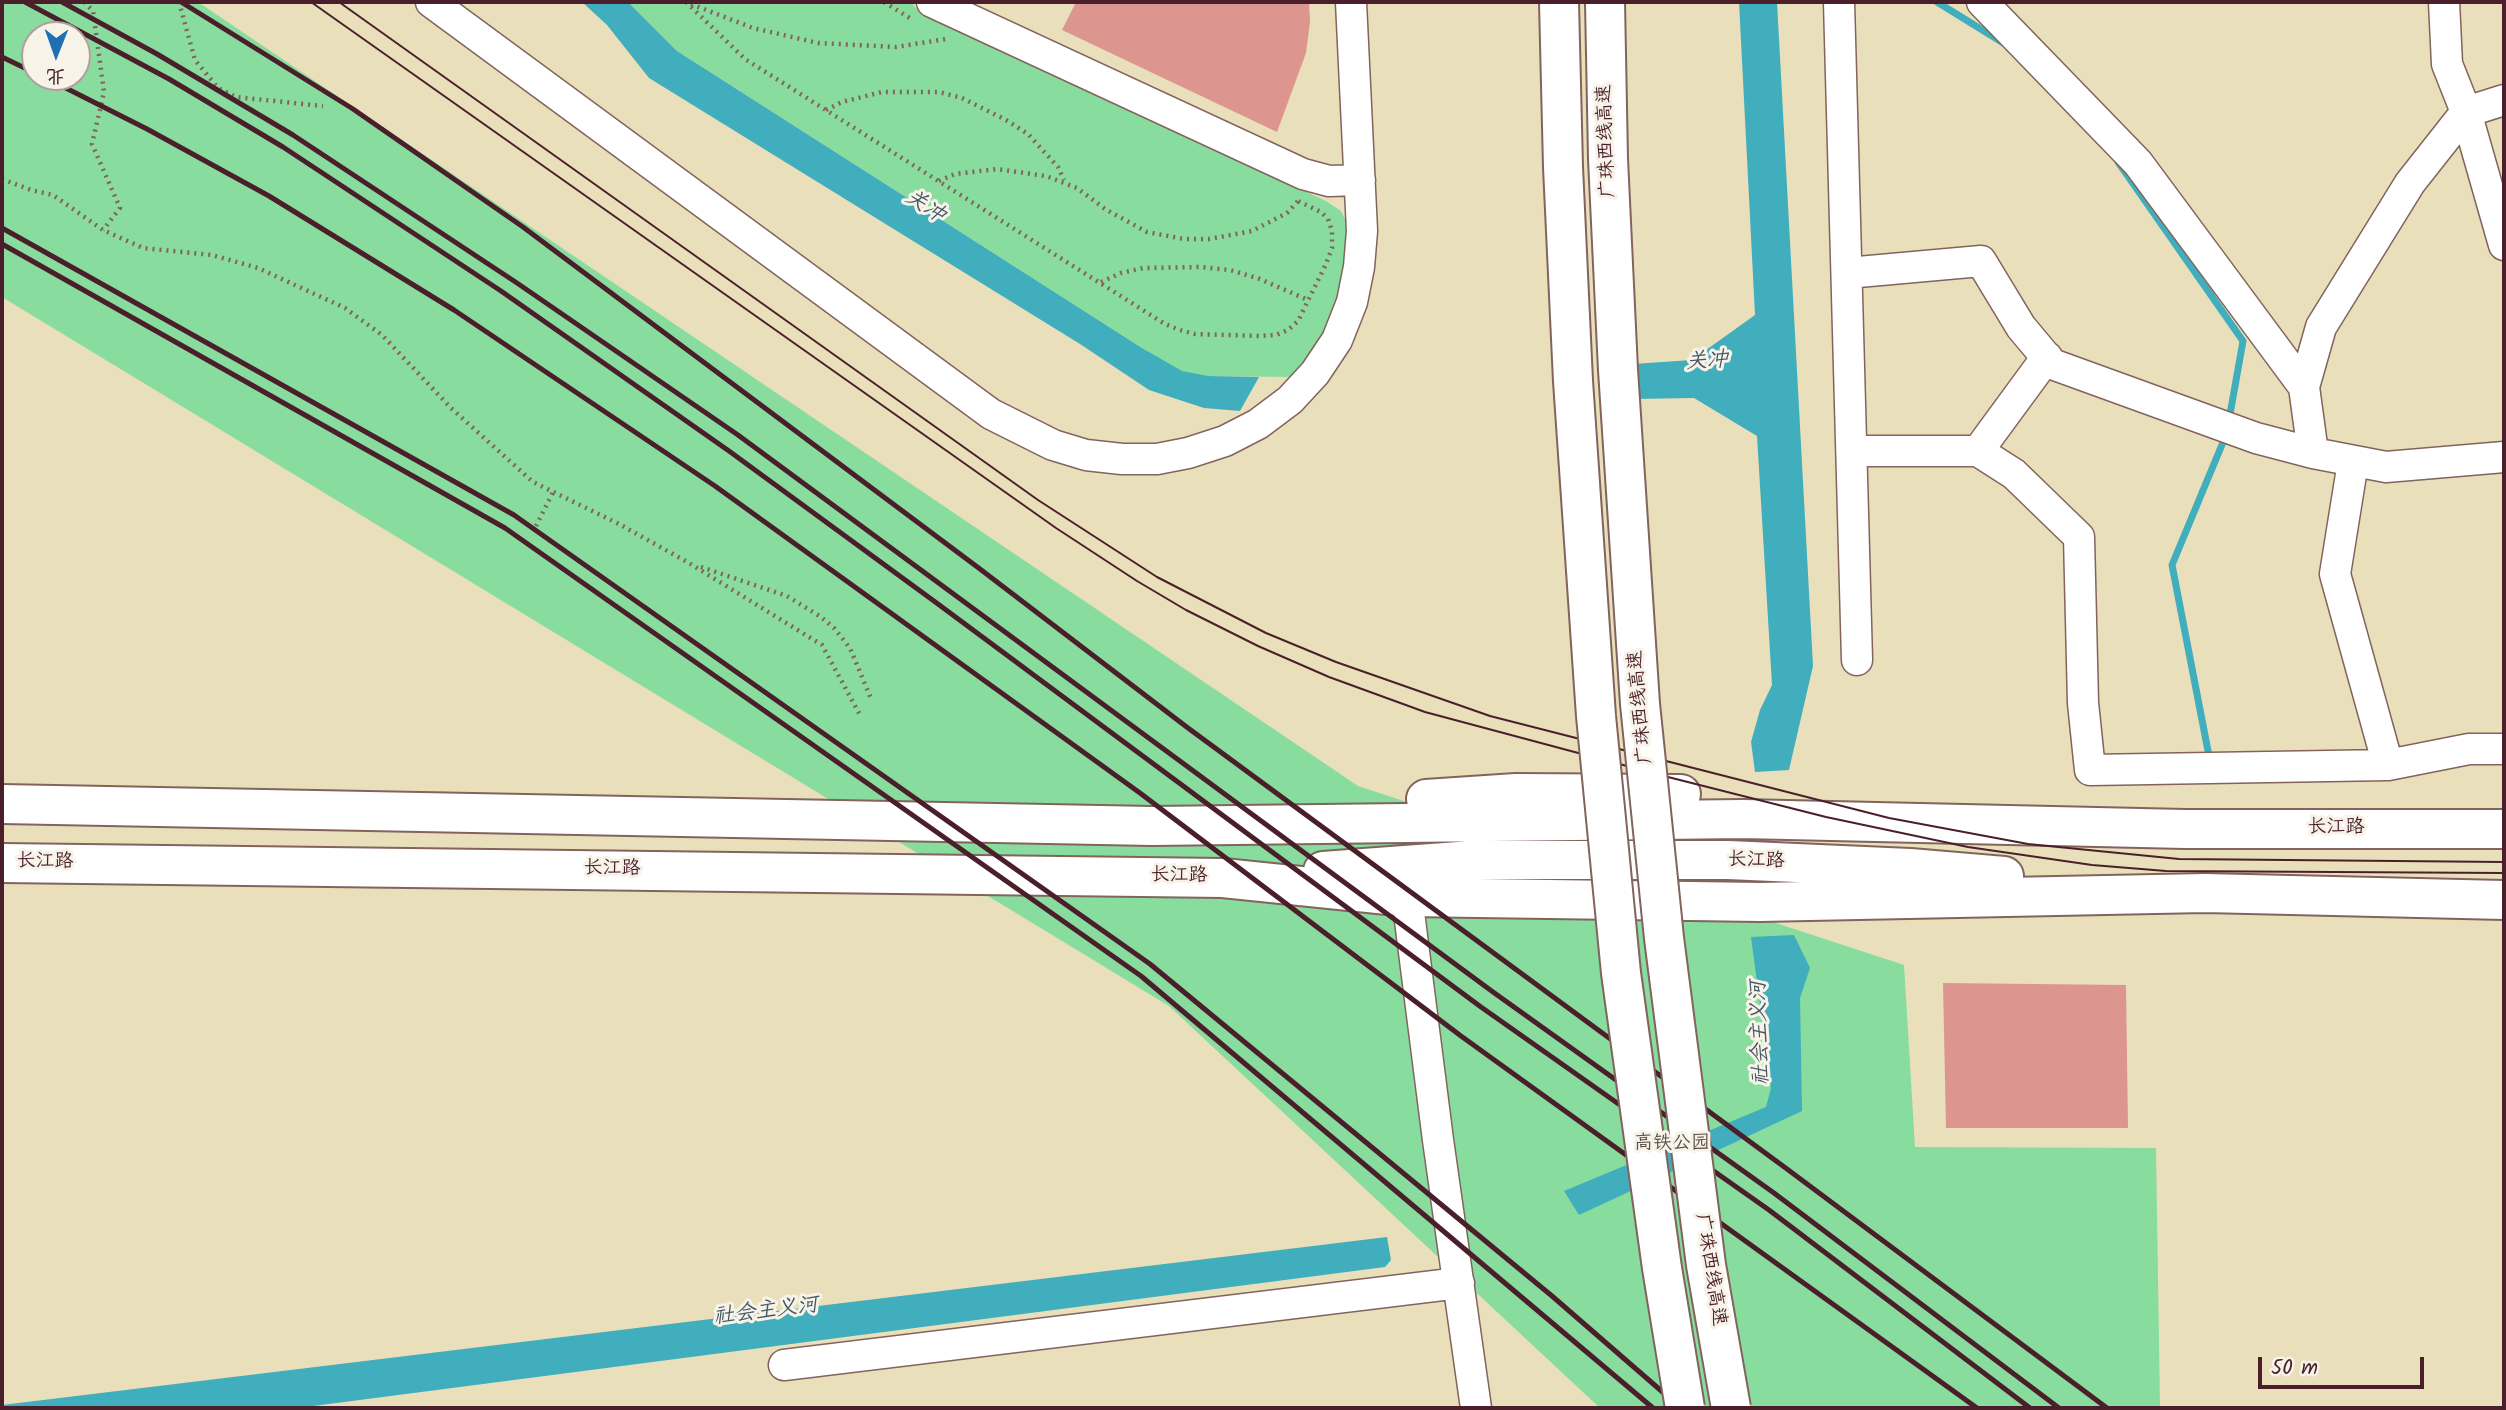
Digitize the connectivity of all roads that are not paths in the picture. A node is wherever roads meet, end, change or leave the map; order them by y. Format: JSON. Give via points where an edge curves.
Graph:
{"nodes":[{"id":1,"x":431,"y":2,"type":"edge"},
{"id":2,"x":932,"y":2,"type":"edge"},
{"id":3,"x":1351,"y":2,"type":"edge"},
{"id":4,"x":1559,"y":2,"type":"edge"},
{"id":5,"x":1605,"y":2,"type":"edge"},
{"id":6,"x":1982,"y":2,"type":"edge"},
{"id":7,"x":2444,"y":2,"type":"edge"},
{"id":8,"x":1840,"y":11,"type":"edge"},
{"id":9,"x":2504,"y":100,"type":"edge"},
{"id":10,"x":2466,"y":112,"type":"junction"},
{"id":11,"x":1360,"y":180,"type":"junction"},
{"id":12,"x":2504,"y":245,"type":"edge"},
{"id":13,"x":1847,"y":273,"type":"junction"},
{"id":14,"x":2046,"y":357,"type":"junction"},
{"id":15,"x":2304,"y":387,"type":"junction"},
{"id":16,"x":1852,"y":451,"type":"junction"},
{"id":17,"x":1978,"y":451,"type":"junction"},
{"id":18,"x":2313,"y":453,"type":"junction"},
{"id":19,"x":2504,"y":457,"type":"edge"},
{"id":20,"x":2353,"y":462,"type":"junction"},
{"id":21,"x":1857,"y":660,"type":"dead end"},
{"id":22,"x":2504,"y":749,"type":"edge"},
{"id":23,"x":2388,"y":765,"type":"junction"},
{"id":24,"x":2,"y":804,"type":"edge"},
{"id":25,"x":2504,"y":829,"type":"edge"},
{"id":26,"x":2,"y":863,"type":"edge"},
{"id":27,"x":1223,"y":878,"type":"junction"},
{"id":28,"x":2205,"y":893,"type":"junction"},
{"id":29,"x":1407,"y":897,"type":"junction"},
{"id":30,"x":2504,"y":900,"type":"edge"},
{"id":31,"x":1459,"y":1283,"type":"junction"},
{"id":32,"x":784,"y":1365,"type":"dead end"},
{"id":33,"x":1476,"y":1408,"type":"edge"},
{"id":34,"x":1685,"y":1408,"type":"edge"},
{"id":35,"x":1731,"y":1408,"type":"edge"}],
"edges":[{"from":1,"to":11,"type":"street","via":[[991,414],[1053,445],[1086,455],[1157,459],[1188,453],[1258,424],[1290,400],[1337,340],[1352,302],[1362,231]]},
{"from":2,"to":11,"type":"street","via":[[1303,174],[1329,181]]},
{"from":3,"to":11,"type":"street"},
{"from":4,"to":34,"type":"main road","bridge":true,"via":[[1572,367],[1596,716],[1621,973]]},
{"from":5,"to":35,"type":"main road","name":"广珠西线高速","bridge":true,"via":[[1618,370],[1640,704],[1664,938],[1706,1265]]},
{"from":6,"to":15,"type":"street","via":[[2138,163]]},
{"from":7,"to":10,"type":"street","via":[[2447,64]]},
{"from":8,"to":13,"type":"street"},
{"from":9,"to":10,"type":"street"},
{"from":10,"to":12,"type":"street"},
{"from":10,"to":15,"type":"street","via":[[2410,183],[2321,327]]},
{"from":13,"to":14,"type":"street","via":[[1980,261],[2021,327]]},
{"from":13,"to":16,"type":"street"},
{"from":14,"to":17,"type":"street"},
{"from":14,"to":18,"type":"street","via":[[2081,376],[2256,438]]},
{"from":15,"to":18,"type":"street"},
{"from":16,"to":17,"type":"street"},
{"from":16,"to":21,"type":"street"},
{"from":17,"to":23,"type":"street","via":[[2014,474],[2079,537],[2083,703],[2090,770]]},
{"from":18,"to":20,"type":"street"},
{"from":19,"to":20,"type":"street","via":[[2386,467]]},
{"from":20,"to":23,"type":"street","via":[[2335,574]]},
{"from":22,"to":23,"type":"street","via":[[2469,749]]},
{"from":24,"to":25,"type":"main road","name":"长江路","via":[[1152,826],[1743,819],[2185,829]]},
{"from":26,"to":27,"type":"main road","name":"长江路"},
{"from":27,"to":28,"type":"main road","name":"长江路","via":[[1473,860],[1728,860],[1910,868]]},
{"from":27,"to":29,"type":"main road","name":"长江路"},
{"from":28,"to":29,"type":"main road","name":"长江路","via":[[1760,902]]},
{"from":28,"to":30,"type":"main road","name":"长江路"},
{"from":29,"to":31,"type":"street"},
{"from":31,"to":32,"type":"street"},
{"from":31,"to":33,"type":"street"}]}
